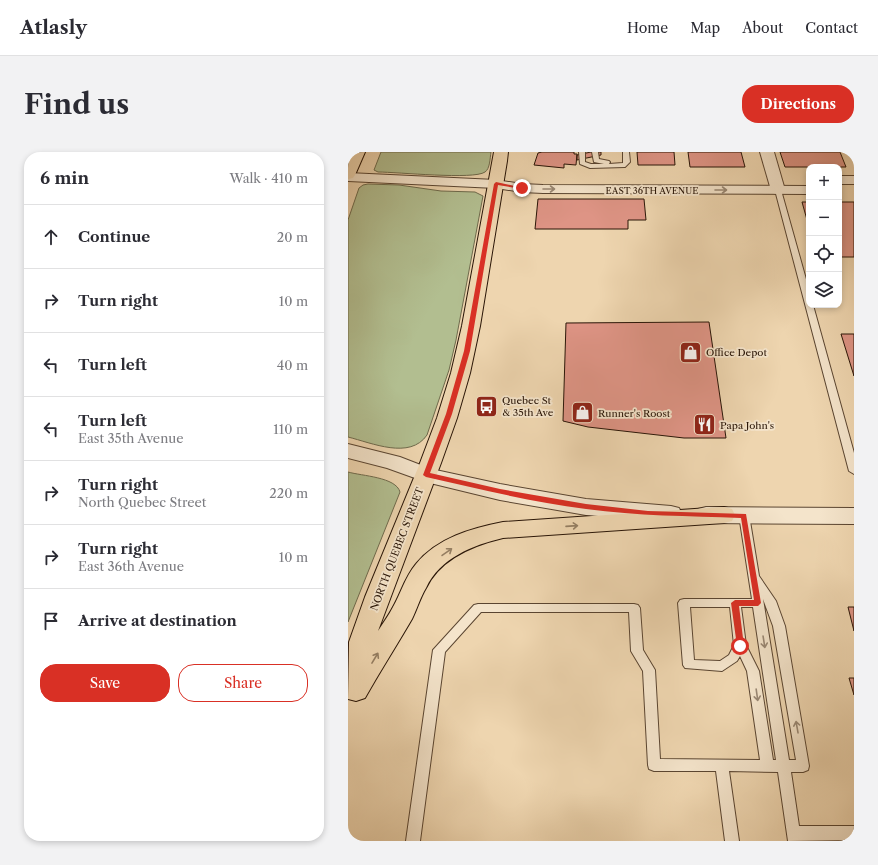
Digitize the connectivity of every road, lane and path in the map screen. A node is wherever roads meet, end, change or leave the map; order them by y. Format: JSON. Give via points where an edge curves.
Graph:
{"nodes":[{"id":1,"x":358,"y":152,"type":"edge"},
{"id":2,"x":582,"y":152,"type":"edge"},
{"id":3,"x":588,"y":152,"type":"edge"},
{"id":4,"x":595,"y":152,"type":"edge"},
{"id":5,"x":767,"y":152,"type":"edge"},
{"id":6,"x":501,"y":155,"type":"edge"},
{"id":7,"x":603,"y":156,"type":"dead end"},
{"id":8,"x":627,"y":159,"type":"edge"},
{"id":9,"x":348,"y":176,"type":"edge"},
{"id":10,"x":806,"y":180,"type":"edge"},
{"id":11,"x":842,"y":180,"type":"edge"},
{"id":12,"x":854,"y":180,"type":"edge"},
{"id":13,"x":496,"y":184,"type":"junction"},
{"id":14,"x":776,"y":185,"type":"junction"},
{"id":15,"x":806,"y":190,"type":"edge"},
{"id":16,"x":842,"y":190,"type":"edge"},
{"id":17,"x":854,"y":190,"type":"edge"},
{"id":18,"x":348,"y":451,"type":"edge"},
{"id":19,"x":854,"y":471,"type":"edge"},
{"id":20,"x":426,"y":475,"type":"junction"},
{"id":21,"x":734,"y":515,"type":"junction"},
{"id":22,"x":854,"y":516,"type":"edge"},
{"id":23,"x":754,"y":577,"type":"junction"},
{"id":24,"x":735,"y":603,"type":"junction"},
{"id":25,"x":758,"y":603,"type":"junction"},
{"id":26,"x":740,"y":646,"type":"junction"},
{"id":27,"x":348,"y":688,"type":"edge"},
{"id":28,"x":348,"y":704,"type":"edge"},
{"id":29,"x":722,"y":765,"type":"junction"},
{"id":30,"x":767,"y":765,"type":"junction"},
{"id":31,"x":783,"y":765,"type":"junction"},
{"id":32,"x":854,"y":833,"type":"edge"},
{"id":33,"x":795,"y":837,"type":"edge"},
{"id":34,"x":413,"y":841,"type":"edge"},
{"id":35,"x":732,"y":841,"type":"edge"}],
"edges":[{"from":1,"to":9,"type":"main road"},
{"from":2,"to":8,"type":"lane","via":[[582,163],[585,165],[622,166]]},
{"from":3,"to":8,"type":"lane","via":[[588,161],[591,163]]},
{"from":4,"to":8,"type":"lane","via":[[596,161]]},
{"from":5,"to":14,"type":"street"},
{"from":6,"to":13,"type":"main road","name":"NORTH QUEBEC STREET"},
{"from":7,"to":8,"type":"lane","via":[[610,159]]},
{"from":9,"to":13,"type":"street","name":"EAST 36TH AVENUE"},
{"from":10,"to":14,"type":"street","name":"EAST 36TH AVENUE"},
{"from":11,"to":12,"type":"street"},
{"from":13,"to":14,"type":"street","name":"EAST 36TH AVENUE","via":[[543,189]]},
{"from":13,"to":20,"type":"main road","name":"NORTH QUEBEC STREET","via":[[467,351],[449,414]]},
{"from":14,"to":15,"type":"street","name":"EAST 36TH AVENUE"},
{"from":14,"to":19,"type":"lane"},
{"from":16,"to":17,"type":"street"},
{"from":18,"to":20,"type":"street","via":[[393,462]]},
{"from":20,"to":21,"type":"street","via":[[500,492],[586,507],[648,513]]},
{"from":20,"to":27,"type":"main road","name":"NORTH QUEBEC STREET","via":[[378,596]]},
{"from":21,"to":22,"type":"street"},
{"from":21,"to":23,"type":"lane"},
{"from":28,"to":21,"type":"main road","one_way":true,"via":[[406,606],[424,570],[450,549],[467,540],[504,530]]},
{"from":23,"to":25,"type":"lane"},
{"from":31,"to":23,"type":"lane","one_way":true,"via":[[803,766],[779,626],[770,601]]},
{"from":24,"to":25,"type":"lane"},
{"from":24,"to":26,"type":"lane"},
{"from":24,"to":26,"type":"lane","via":[[684,603],[689,665],[722,666],[733,658]]},
{"from":25,"to":31,"type":"lane","one_way":true},
{"from":26,"to":30,"type":"lane","one_way":true,"via":[[753,671]]},
{"from":29,"to":30,"type":"lane"},
{"from":29,"to":34,"type":"lane","via":[[654,765],[648,670],[637,651],[634,608],[478,608],[439,650]]},
{"from":29,"to":35,"type":"lane"},
{"from":30,"to":31,"type":"lane"},
{"from":31,"to":33,"type":"lane"},
{"from":32,"to":33,"type":"lane"}]}
